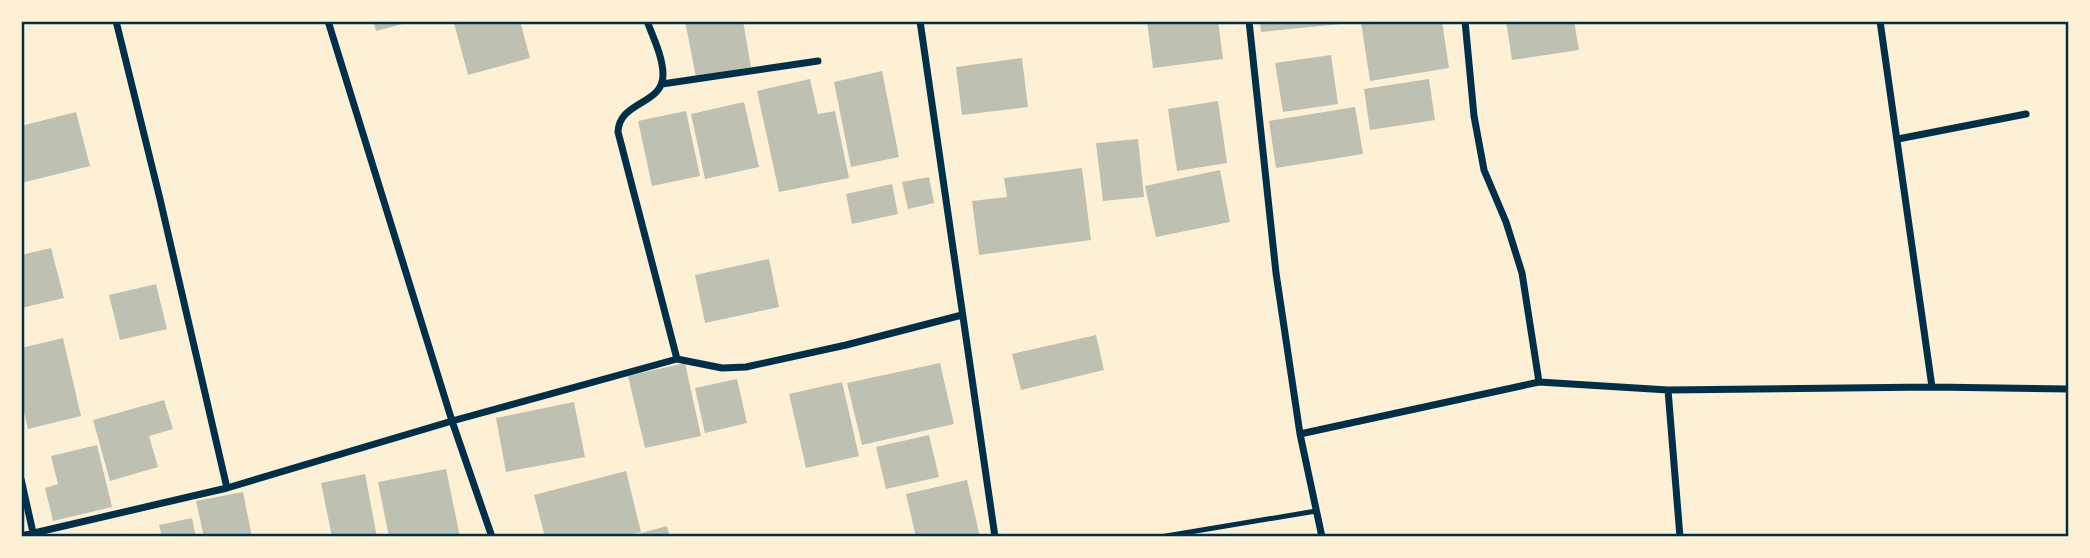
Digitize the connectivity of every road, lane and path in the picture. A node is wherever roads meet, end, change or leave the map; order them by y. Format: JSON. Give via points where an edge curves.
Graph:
{"nodes":[{"id":1,"x":116,"y":21,"type":"edge"},
{"id":2,"x":328,"y":21,"type":"edge"},
{"id":3,"x":647,"y":21,"type":"edge"},
{"id":4,"x":920,"y":21,"type":"edge"},
{"id":5,"x":1248,"y":21,"type":"edge"},
{"id":6,"x":1465,"y":21,"type":"edge"},
{"id":7,"x":1880,"y":21,"type":"edge"},
{"id":8,"x":818,"y":61,"type":"dead end"},
{"id":9,"x":662,"y":84,"type":"junction"},
{"id":10,"x":2026,"y":114,"type":"dead end"},
{"id":11,"x":1898,"y":139,"type":"junction"},
{"id":12,"x":962,"y":314,"type":"junction"},
{"id":13,"x":677,"y":359,"type":"junction"},
{"id":14,"x":1539,"y":382,"type":"junction"},
{"id":15,"x":1932,"y":387,"type":"junction"},
{"id":16,"x":2069,"y":389,"type":"edge"},
{"id":17,"x":1668,"y":390,"type":"junction"},
{"id":18,"x":452,"y":421,"type":"junction"},
{"id":19,"x":1300,"y":434,"type":"junction"},
{"id":20,"x":21,"y":479,"type":"edge"},
{"id":21,"x":227,"y":488,"type":"junction"},
{"id":22,"x":1316,"y":511,"type":"junction"},
{"id":23,"x":33,"y":535,"type":"edge"},
{"id":24,"x":21,"y":536,"type":"edge"},
{"id":25,"x":492,"y":537,"type":"edge"},
{"id":26,"x":995,"y":537,"type":"edge"},
{"id":27,"x":1160,"y":537,"type":"edge"},
{"id":28,"x":1322,"y":537,"type":"edge"},
{"id":29,"x":1679,"y":537,"type":"edge"}],
"edges":[{"from":1,"to":21,"type":"street"},
{"from":2,"to":18,"type":"street"},
{"from":3,"to":9,"type":"street","via":[[660,59]]},
{"from":4,"to":12,"type":"street"},
{"from":5,"to":19,"type":"street","via":[[1276,273]]},
{"from":6,"to":14,"type":"street","via":[[1484,170],[1522,273]]},
{"from":7,"to":11,"type":"street"},
{"from":8,"to":9,"type":"street"},
{"from":9,"to":13,"type":"street","via":[[624,114],[618,132]]},
{"from":10,"to":11,"type":"street"},
{"from":11,"to":15,"type":"street"},
{"from":12,"to":13,"type":"street","via":[[746,367],[722,369]]},
{"from":12,"to":26,"type":"street"},
{"from":13,"to":18,"type":"street"},
{"from":14,"to":17,"type":"street"},
{"from":14,"to":19,"type":"street"},
{"from":15,"to":16,"type":"street"},
{"from":15,"to":17,"type":"street"},
{"from":17,"to":29,"type":"street"},
{"from":18,"to":21,"type":"street"},
{"from":18,"to":25,"type":"street"},
{"from":19,"to":22,"type":"street"},
{"from":20,"to":23,"type":"street"},
{"from":21,"to":23,"type":"street"},
{"from":22,"to":27,"type":"lane"},
{"from":22,"to":28,"type":"street"},
{"from":23,"to":24,"type":"street"}]}
